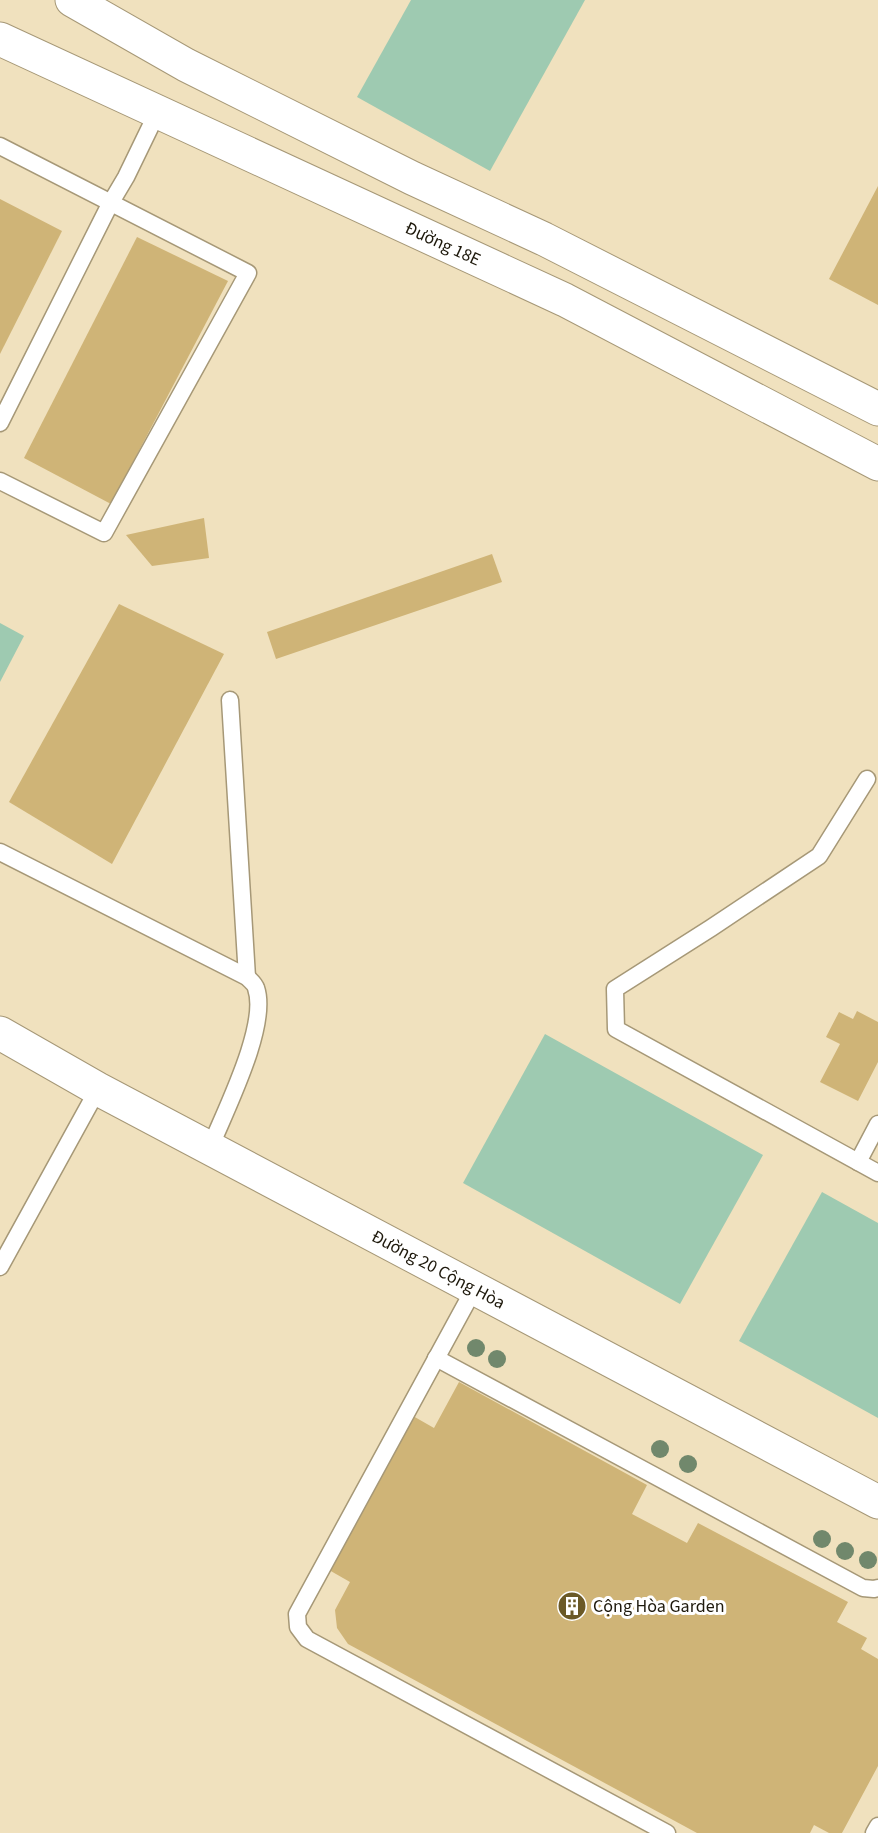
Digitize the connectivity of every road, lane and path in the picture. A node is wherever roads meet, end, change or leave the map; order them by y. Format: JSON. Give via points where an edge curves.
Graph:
{"nodes":[{"id":1,"x":72,"y":0,"type":"edge"},
{"id":2,"x":0,"y":39,"type":"edge"},
{"id":3,"x":158,"y":111,"type":"junction"},
{"id":4,"x":0,"y":146,"type":"edge"},
{"id":5,"x":412,"y":178,"type":"junction"},
{"id":6,"x":110,"y":204,"type":"junction"},
{"id":7,"x":389,"y":219,"type":"junction"},
{"id":8,"x":878,"y":409,"type":"edge"},
{"id":9,"x":0,"y":423,"type":"edge"},
{"id":10,"x":878,"y":464,"type":"edge"},
{"id":11,"x":0,"y":481,"type":"edge"},
{"id":12,"x":230,"y":700,"type":"dead end"},
{"id":13,"x":867,"y":779,"type":"dead end"},
{"id":14,"x":0,"y":852,"type":"edge"},
{"id":15,"x":247,"y":977,"type":"junction"},
{"id":16,"x":0,"y":1033,"type":"edge"},
{"id":17,"x":98,"y":1089,"type":"junction"},
{"id":18,"x":878,"y":1124,"type":"edge"},
{"id":19,"x":210,"y":1148,"type":"junction"},
{"id":20,"x":858,"y":1162,"type":"junction"},
{"id":21,"x":878,"y":1173,"type":"edge"},
{"id":22,"x":0,"y":1267,"type":"edge"},
{"id":23,"x":474,"y":1289,"type":"junction"},
{"id":24,"x":436,"y":1358,"type":"junction"},
{"id":25,"x":878,"y":1502,"type":"edge"},
{"id":26,"x":878,"y":1588,"type":"edge"},
{"id":27,"x":878,"y":1826,"type":"edge"},
{"id":28,"x":667,"y":1833,"type":"edge"},
{"id":29,"x":874,"y":1833,"type":"edge"}],
"edges":[{"from":1,"to":5,"type":"main road","via":[[186,65]]},
{"from":2,"to":3,"type":"main road","name":"Đường 18E"},
{"from":3,"to":6,"type":"lane"},
{"from":3,"to":7,"type":"main road","name":"Đường 18E"},
{"from":4,"to":6,"type":"lane"},
{"from":5,"to":7,"type":"main road"},
{"from":5,"to":8,"type":"main road","via":[[544,239]]},
{"from":6,"to":9,"type":"lane"},
{"from":6,"to":11,"type":"lane","via":[[248,273],[104,533]]},
{"from":7,"to":10,"type":"main road","name":"Đường 18E","via":[[564,300]]},
{"from":12,"to":15,"type":"lane"},
{"from":13,"to":20,"type":"lane","via":[[819,856],[615,989],[616,1029]]},
{"from":14,"to":15,"type":"lane"},
{"from":15,"to":19,"type":"lane","via":[[256,987],[259,1012],[253,1042]]},
{"from":16,"to":17,"type":"main road","name":"Đường 20 Cộng Hòa"},
{"from":17,"to":19,"type":"main road","name":"Đường 20 Cộng Hòa"},
{"from":17,"to":22,"type":"lane"},
{"from":18,"to":20,"type":"lane"},
{"from":19,"to":23,"type":"main road","name":"Đường 20 Cộng Hòa"},
{"from":20,"to":21,"type":"lane"},
{"from":23,"to":24,"type":"lane"},
{"from":23,"to":25,"type":"main road","name":"Đường 20 Cộng Hòa"},
{"from":24,"to":26,"type":"lane","via":[[863,1588]]},
{"from":24,"to":28,"type":"lane","via":[[297,1614],[298,1627],[307,1639]]},
{"from":27,"to":29,"type":"lane"}]}
